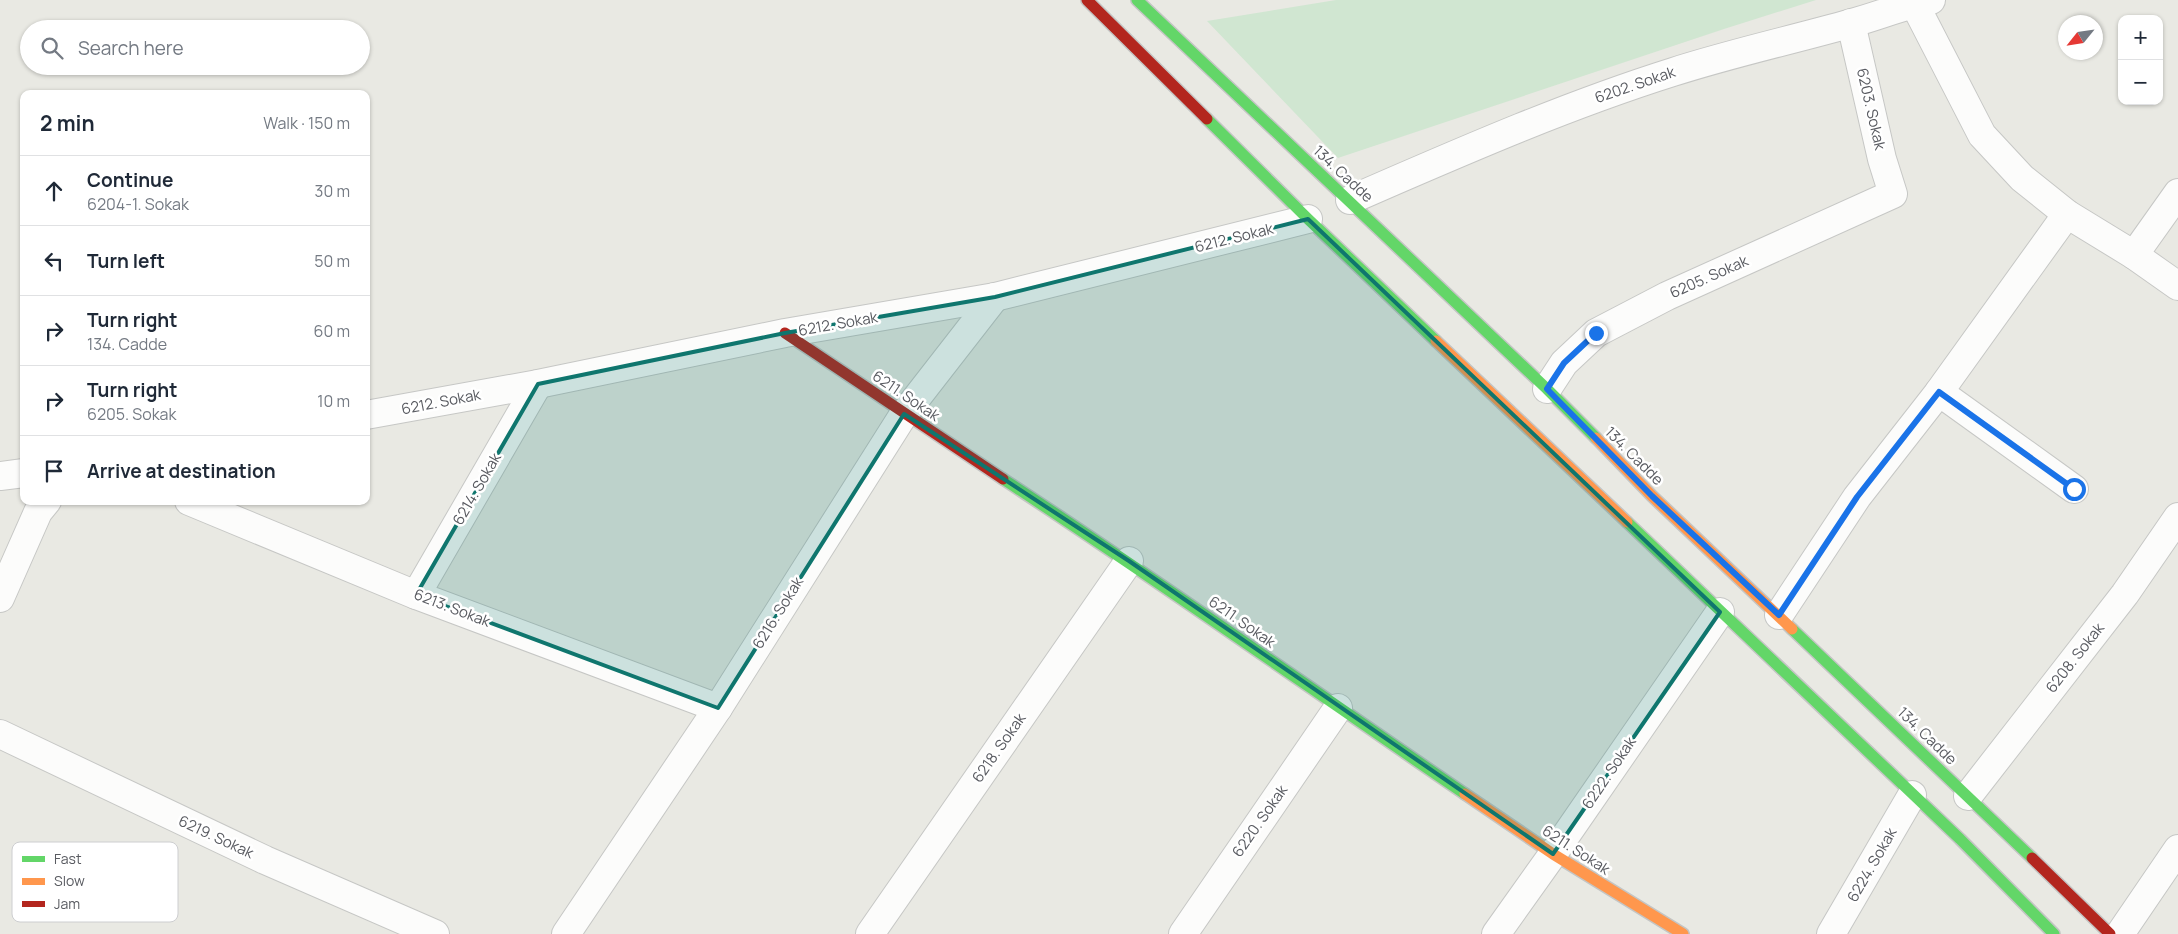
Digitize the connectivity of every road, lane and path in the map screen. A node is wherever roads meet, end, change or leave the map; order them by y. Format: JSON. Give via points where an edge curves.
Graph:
{"nodes":[{"id":1,"x":1087,"y":0,"type":"edge"},
{"id":2,"x":1137,"y":0,"type":"edge"},
{"id":3,"x":1923,"y":2,"type":"edge"},
{"id":4,"x":1851,"y":24,"type":"junction"},
{"id":5,"x":2178,"y":193,"type":"edge"},
{"id":6,"x":1892,"y":194,"type":"joint"},
{"id":7,"x":1350,"y":200,"type":"junction"},
{"id":8,"x":2067,"y":214,"type":"junction"},
{"id":9,"x":1308,"y":219,"type":"junction"},
{"id":10,"x":2134,"y":255,"type":"junction"},
{"id":11,"x":2178,"y":286,"type":"edge"},
{"id":12,"x":995,"y":297,"type":"junction"},
{"id":13,"x":785,"y":333,"type":"junction"},
{"id":14,"x":538,"y":384,"type":"junction"},
{"id":15,"x":1547,"y":389,"type":"junction"},
{"id":16,"x":1939,"y":392,"type":"junction"},
{"id":17,"x":370,"y":414,"type":"edge"},
{"id":18,"x":904,"y":414,"type":"junction"},
{"id":19,"x":20,"y":474,"type":"edge"},
{"id":20,"x":0,"y":476,"type":"edge"},
{"id":21,"x":2074,"y":489,"type":"dead end"},
{"id":22,"x":44,"y":505,"type":"edge"},
{"id":23,"x":199,"y":505,"type":"edge"},
{"id":24,"x":2178,"y":517,"type":"edge"},
{"id":25,"x":1129,"y":561,"type":"junction"},
{"id":26,"x":416,"y":595,"type":"junction"},
{"id":27,"x":0,"y":598,"type":"edge"},
{"id":28,"x":1720,"y":612,"type":"junction"},
{"id":29,"x":1779,"y":615,"type":"junction"},
{"id":30,"x":718,"y":708,"type":"junction"},
{"id":31,"x":1338,"y":708,"type":"junction"},
{"id":32,"x":0,"y":734,"type":"edge"},
{"id":33,"x":1912,"y":795,"type":"junction"},
{"id":34,"x":1968,"y":796,"type":"junction"},
{"id":35,"x":2178,"y":849,"type":"edge"},
{"id":36,"x":1553,"y":854,"type":"junction"},
{"id":37,"x":2049,"y":932,"type":"edge"},
{"id":38,"x":435,"y":934,"type":"edge"},
{"id":39,"x":566,"y":934,"type":"edge"},
{"id":40,"x":870,"y":934,"type":"edge"},
{"id":41,"x":1183,"y":934,"type":"edge"},
{"id":42,"x":1496,"y":934,"type":"edge"},
{"id":43,"x":1683,"y":934,"type":"edge"},
{"id":44,"x":1831,"y":934,"type":"edge"},
{"id":45,"x":2110,"y":934,"type":"edge"},
{"id":46,"x":2120,"y":934,"type":"edge"}],
"edges":[{"from":1,"to":9,"type":"street"},
{"from":2,"to":7,"type":"street","name":"134. Cadde"},
{"from":3,"to":4,"type":"street","name":"6202. Sokak"},
{"from":3,"to":8,"type":"street","via":[[1982,135],[2022,178]]},
{"from":4,"to":6,"type":"street","name":"6203. Sokak"},
{"from":4,"to":7,"type":"street","name":"6202. Sokak","via":[[1762,45],[1672,72],[1513,129]]},
{"from":5,"to":10,"type":"street"},
{"from":6,"to":15,"type":"street","name":"6205. Sokak","via":[[1667,296],[1596,333],[1564,363]]},
{"from":7,"to":15,"type":"street","name":"134. Cadde"},
{"from":8,"to":10,"type":"street"},
{"from":8,"to":16,"type":"street"},
{"from":9,"to":12,"type":"street","name":"6212. Sokak"},
{"from":9,"to":28,"type":"street"},
{"from":10,"to":11,"type":"street"},
{"from":12,"to":13,"type":"street","name":"6212. Sokak"},
{"from":12,"to":18,"type":"street","name":"6216. Sokak"},
{"from":13,"to":14,"type":"street","name":"6212. Sokak"},
{"from":13,"to":18,"type":"street","name":"6211. Sokak"},
{"from":14,"to":17,"type":"street","name":"6212. Sokak"},
{"from":14,"to":26,"type":"street","name":"6214. Sokak"},
{"from":15,"to":29,"type":"street","name":"134. Cadde","via":[[1652,496]]},
{"from":16,"to":21,"type":"street"},
{"from":16,"to":29,"type":"street","via":[[1857,497]]},
{"from":18,"to":25,"type":"street","name":"6211. Sokak"},
{"from":18,"to":30,"type":"street","name":"6216. Sokak"},
{"from":19,"to":20,"type":"street"},
{"from":22,"to":27,"type":"street"},
{"from":23,"to":26,"type":"street","name":"6213. Sokak"},
{"from":24,"to":34,"type":"street","name":"6208. Sokak","via":[[2125,594]]},
{"from":25,"to":31,"type":"street","name":"6211. Sokak"},
{"from":25,"to":40,"type":"street","name":"6218. Sokak"},
{"from":26,"to":30,"type":"street","name":"6213. Sokak"},
{"from":28,"to":33,"type":"street"},
{"from":28,"to":36,"type":"street","name":"6222. Sokak"},
{"from":29,"to":34,"type":"street","name":"134. Cadde"},
{"from":30,"to":39,"type":"street","name":"6216. Sokak"},
{"from":31,"to":36,"type":"street","name":"6211. Sokak"},
{"from":31,"to":41,"type":"street","name":"6220. Sokak"},
{"from":32,"to":38,"type":"street","name":"6219. Sokak","via":[[265,860]]},
{"from":33,"to":37,"type":"street","via":[[1960,839]]},
{"from":33,"to":44,"type":"street","name":"6224. Sokak"},
{"from":34,"to":45,"type":"street","name":"134. Cadde"},
{"from":35,"to":46,"type":"street"},
{"from":36,"to":42,"type":"street","name":"6222. Sokak"},
{"from":36,"to":43,"type":"street","name":"6211. Sokak"}]}
